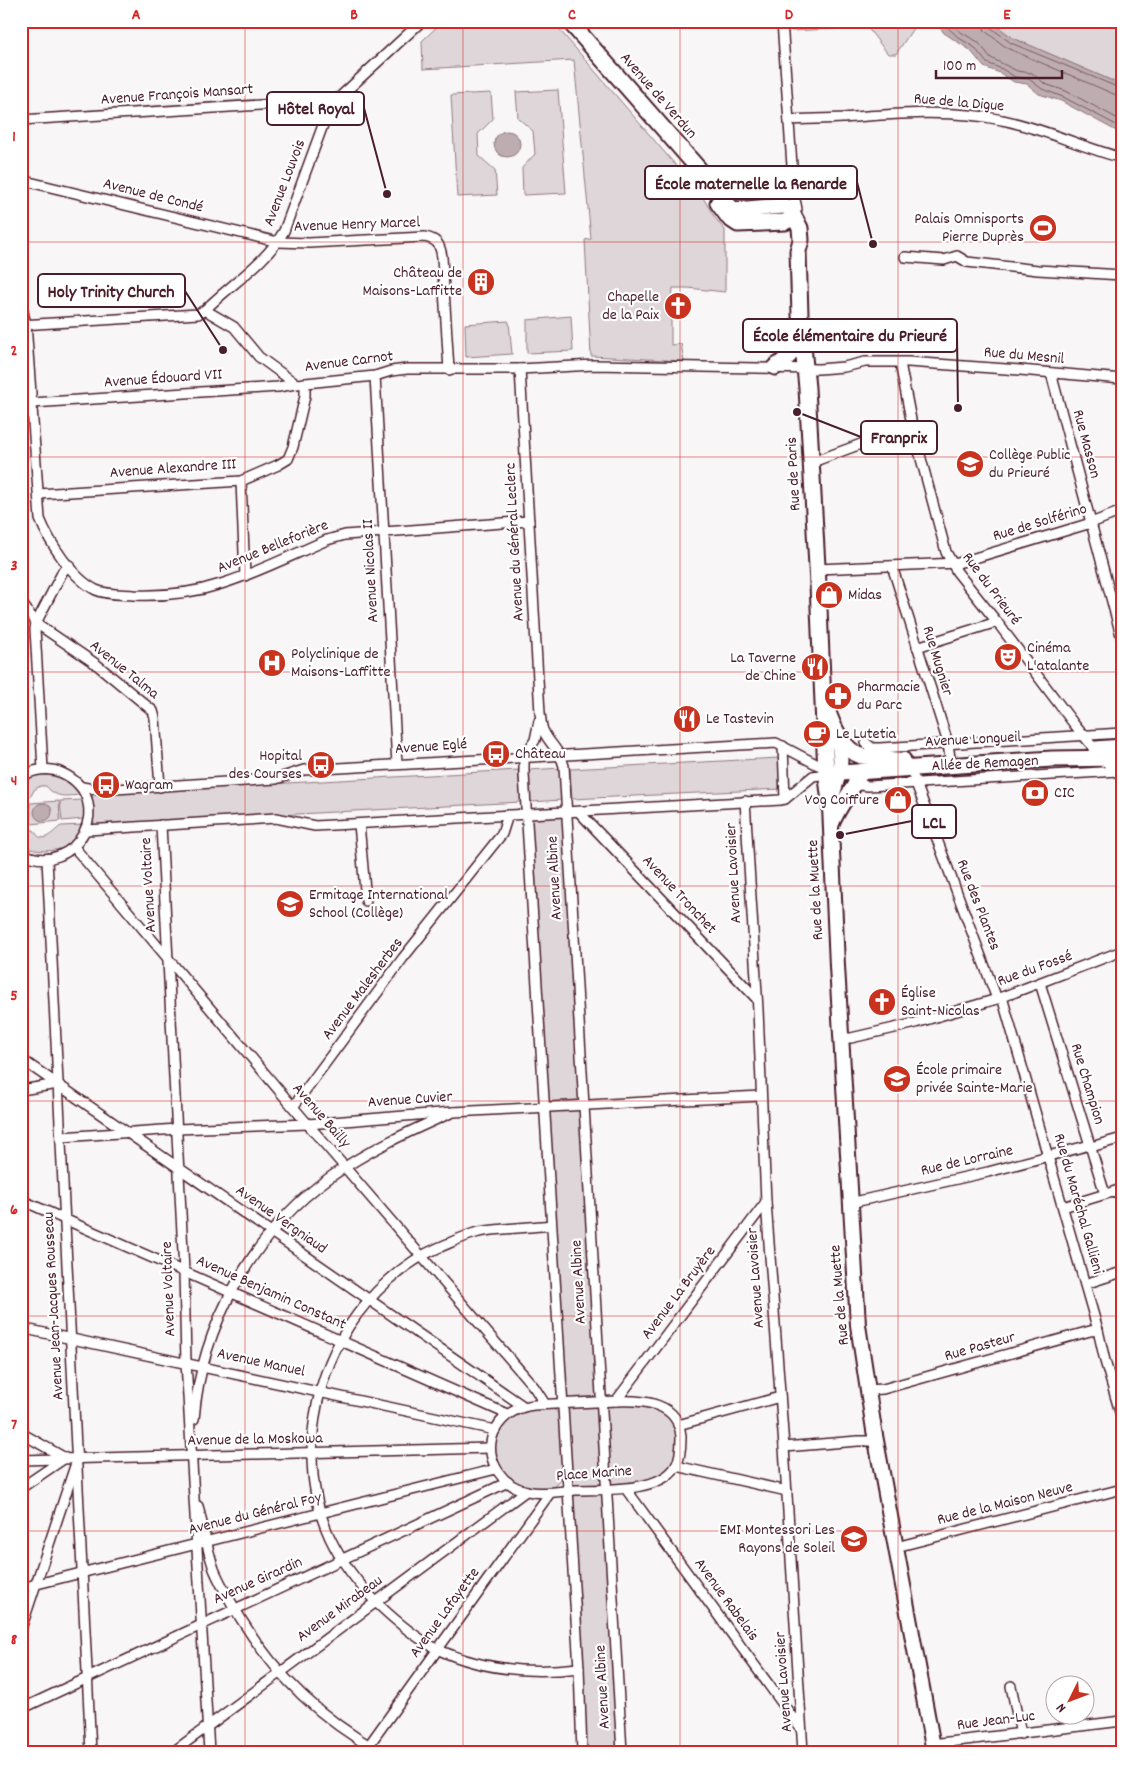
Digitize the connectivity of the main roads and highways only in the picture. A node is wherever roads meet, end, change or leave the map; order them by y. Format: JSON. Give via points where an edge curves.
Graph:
{"nodes":[{"id":1,"x":569,"y":21,"type":"edge"},
{"id":2,"x":792,"y":207,"type":"junction"},
{"id":3,"x":735,"y":217,"type":"junction"},
{"id":4,"x":780,"y":222,"type":"junction"},
{"id":5,"x":798,"y":251,"type":"junction"},
{"id":6,"x":800,"y":315,"type":"junction"},
{"id":7,"x":775,"y":367,"type":"road end"},
{"id":8,"x":824,"y":696,"type":"junction"},
{"id":9,"x":1120,"y":758,"type":"edge"},
{"id":10,"x":890,"y":761,"type":"joint"},
{"id":11,"x":951,"y":762,"type":"junction"},
{"id":12,"x":833,"y":769,"type":"joint"}],
"edges":[{"from":1,"to":3,"type":"main road","name":"Avenue de Verdun","via":[[700,171]]},
{"from":2,"to":3,"type":"main road"},
{"from":2,"to":4,"type":"main road","via":[[789,220]]},
{"from":2,"to":5,"type":"main road","name":"Rue de Paris","via":[[800,228]]},
{"from":3,"to":4,"type":"main road","via":[[740,225]]},
{"from":4,"to":5,"type":"main road","name":"Rue de Paris"},
{"from":5,"to":6,"type":"main road","name":"Rue de Paris"},
{"from":6,"to":7,"type":"main road","via":[[795,348],[789,358]]},
{"from":6,"to":8,"type":"main road","name":"Rue de Paris"},
{"from":8,"to":10,"type":"main road","name":"Rue de Paris","via":[[836,731],[850,748],[861,748]]},
{"from":8,"to":12,"type":"main road","name":"Rue de Paris"},
{"from":9,"to":11,"type":"main road","name":"Avenue Longueil","via":[[1098,753]]},
{"from":10,"to":11,"type":"main road","name":"Avenue Longueil"},
{"from":11,"to":12,"type":"main road","name":"Avenue Longueil","via":[[859,777]]}]}
